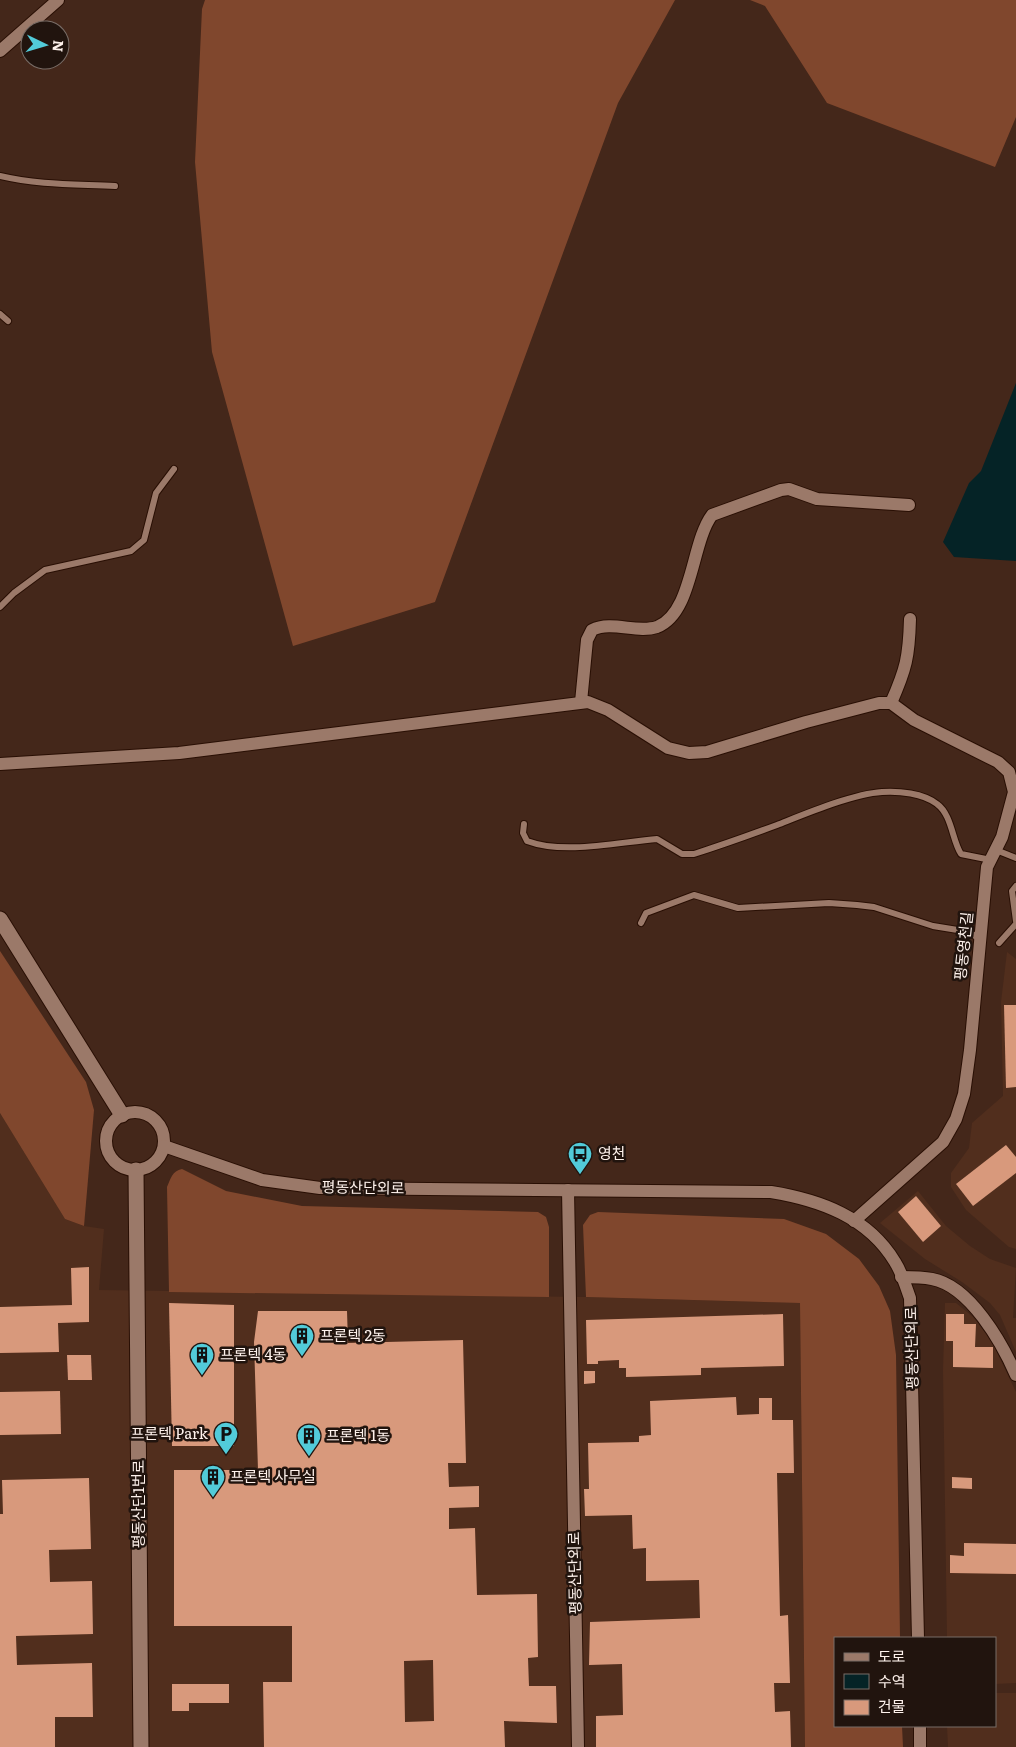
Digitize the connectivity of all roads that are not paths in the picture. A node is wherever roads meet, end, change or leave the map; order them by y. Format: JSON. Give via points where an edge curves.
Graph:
{"nodes":[{"id":1,"x":58,"y":0,"type":"edge"},
{"id":2,"x":0,"y":50,"type":"edge"},
{"id":3,"x":0,"y":176,"type":"edge"},
{"id":4,"x":115,"y":186,"type":"dead end"},
{"id":5,"x":0,"y":314,"type":"edge"},
{"id":6,"x":8,"y":321,"type":"dead end"},
{"id":7,"x":174,"y":469,"type":"dead end"},
{"id":8,"x":909,"y":505,"type":"dead end"},
{"id":9,"x":0,"y":607,"type":"edge"},
{"id":10,"x":910,"y":620,"type":"dead end"},
{"id":11,"x":581,"y":702,"type":"junction"},
{"id":12,"x":892,"y":703,"type":"junction"},
{"id":13,"x":0,"y":764,"type":"edge"},
{"id":14,"x":1012,"y":773,"type":"edge"},
{"id":15,"x":524,"y":824,"type":"dead end"},
{"id":16,"x":993,"y":854,"type":"junction"},
{"id":17,"x":1016,"y":858,"type":"edge"},
{"id":18,"x":1016,"y":886,"type":"edge"},
{"id":19,"x":0,"y":919,"type":"edge"},
{"id":20,"x":1016,"y":922,"type":"edge"},
{"id":21,"x":641,"y":923,"type":"dead end"},
{"id":22,"x":981,"y":940,"type":"junction"},
{"id":23,"x":999,"y":943,"type":"dead end"},
{"id":24,"x":122,"y":1115,"type":"junction"},
{"id":25,"x":164,"y":1146,"type":"junction"},
{"id":26,"x":136,"y":1170,"type":"junction"},
{"id":27,"x":568,"y":1190,"type":"junction"},
{"id":28,"x":854,"y":1221,"type":"junction"},
{"id":29,"x":901,"y":1277,"type":"junction"},
{"id":30,"x":1016,"y":1375,"type":"edge"},
{"id":31,"x":918,"y":1637,"type":"edge"},
{"id":32,"x":920,"y":1727,"type":"edge"},
{"id":33,"x":141,"y":1747,"type":"edge"},
{"id":34,"x":578,"y":1747,"type":"edge"},
{"id":35,"x":920,"y":1747,"type":"edge"}],
"edges":[{"from":1,"to":2,"type":"street"},
{"from":3,"to":4,"type":"lane","via":[[56,184]]},
{"from":5,"to":6,"type":"lane"},
{"from":7,"to":9,"type":"lane","via":[[156,493],[144,540],[131,551],[45,570]]},
{"from":8,"to":11,"type":"street","via":[[817,499],[789,489],[720,510],[708,520],[681,600],[668,620],[651,628],[604,627],[592,630],[587,640]]},
{"from":10,"to":12,"type":"street","via":[[909,654]]},
{"from":11,"to":12,"type":"street","via":[[596,703],[668,748],[689,753],[707,752],[806,722],[879,703]]},
{"from":11,"to":13,"type":"street","via":[[208,750]]},
{"from":12,"to":14,"type":"street","name":"평동영천길","via":[[914,720],[998,762]]},
{"from":14,"to":16,"type":"street","name":"평동영천길","via":[[1014,792],[1002,837]]},
{"from":15,"to":16,"type":"lane","via":[[527,841],[537,845],[600,847],[657,839],[682,854],[694,854],[838,803],[881,792],[904,793],[938,804],[962,854]]},
{"from":16,"to":17,"type":"lane"},
{"from":16,"to":22,"type":"street","name":"평동영천길","via":[[987,867]]},
{"from":18,"to":20,"type":"lane","via":[[1012,891]]},
{"from":19,"to":24,"type":"street"},
{"from":20,"to":23,"type":"lane"},
{"from":21,"to":22,"type":"lane","via":[[646,913],[694,895],[738,908],[829,903],[874,907],[933,926],[970,932]]},
{"from":22,"to":28,"type":"street","name":"평동영천길","via":[[964,1094],[956,1119],[942,1142]]},
{"from":24,"to":25,"type":"street","via":[[140,1112],[156,1120],[162,1128]]},
{"from":24,"to":26,"type":"street","via":[[109,1128],[107,1147],[117,1164]]},
{"from":25,"to":26,"type":"street","via":[[155,1163]]},
{"from":25,"to":27,"type":"street","name":"평동산단외로","via":[[262,1180],[320,1188]]},
{"from":26,"to":33,"type":"street","name":"평동산단1번로"},
{"from":27,"to":28,"type":"street","name":"평동산단외로","via":[[771,1192],[801,1197],[838,1210]]},
{"from":27,"to":34,"type":"street","name":"평동산단외로"},
{"from":28,"to":29,"type":"street","name":"평동산단외로","via":[[870,1232],[895,1262]]},
{"from":29,"to":30,"type":"street","via":[[934,1279],[961,1293],[985,1319]]},
{"from":29,"to":31,"type":"street","name":"평동산단외로","via":[[910,1298]]},
{"from":32,"to":35,"type":"street"}]}
